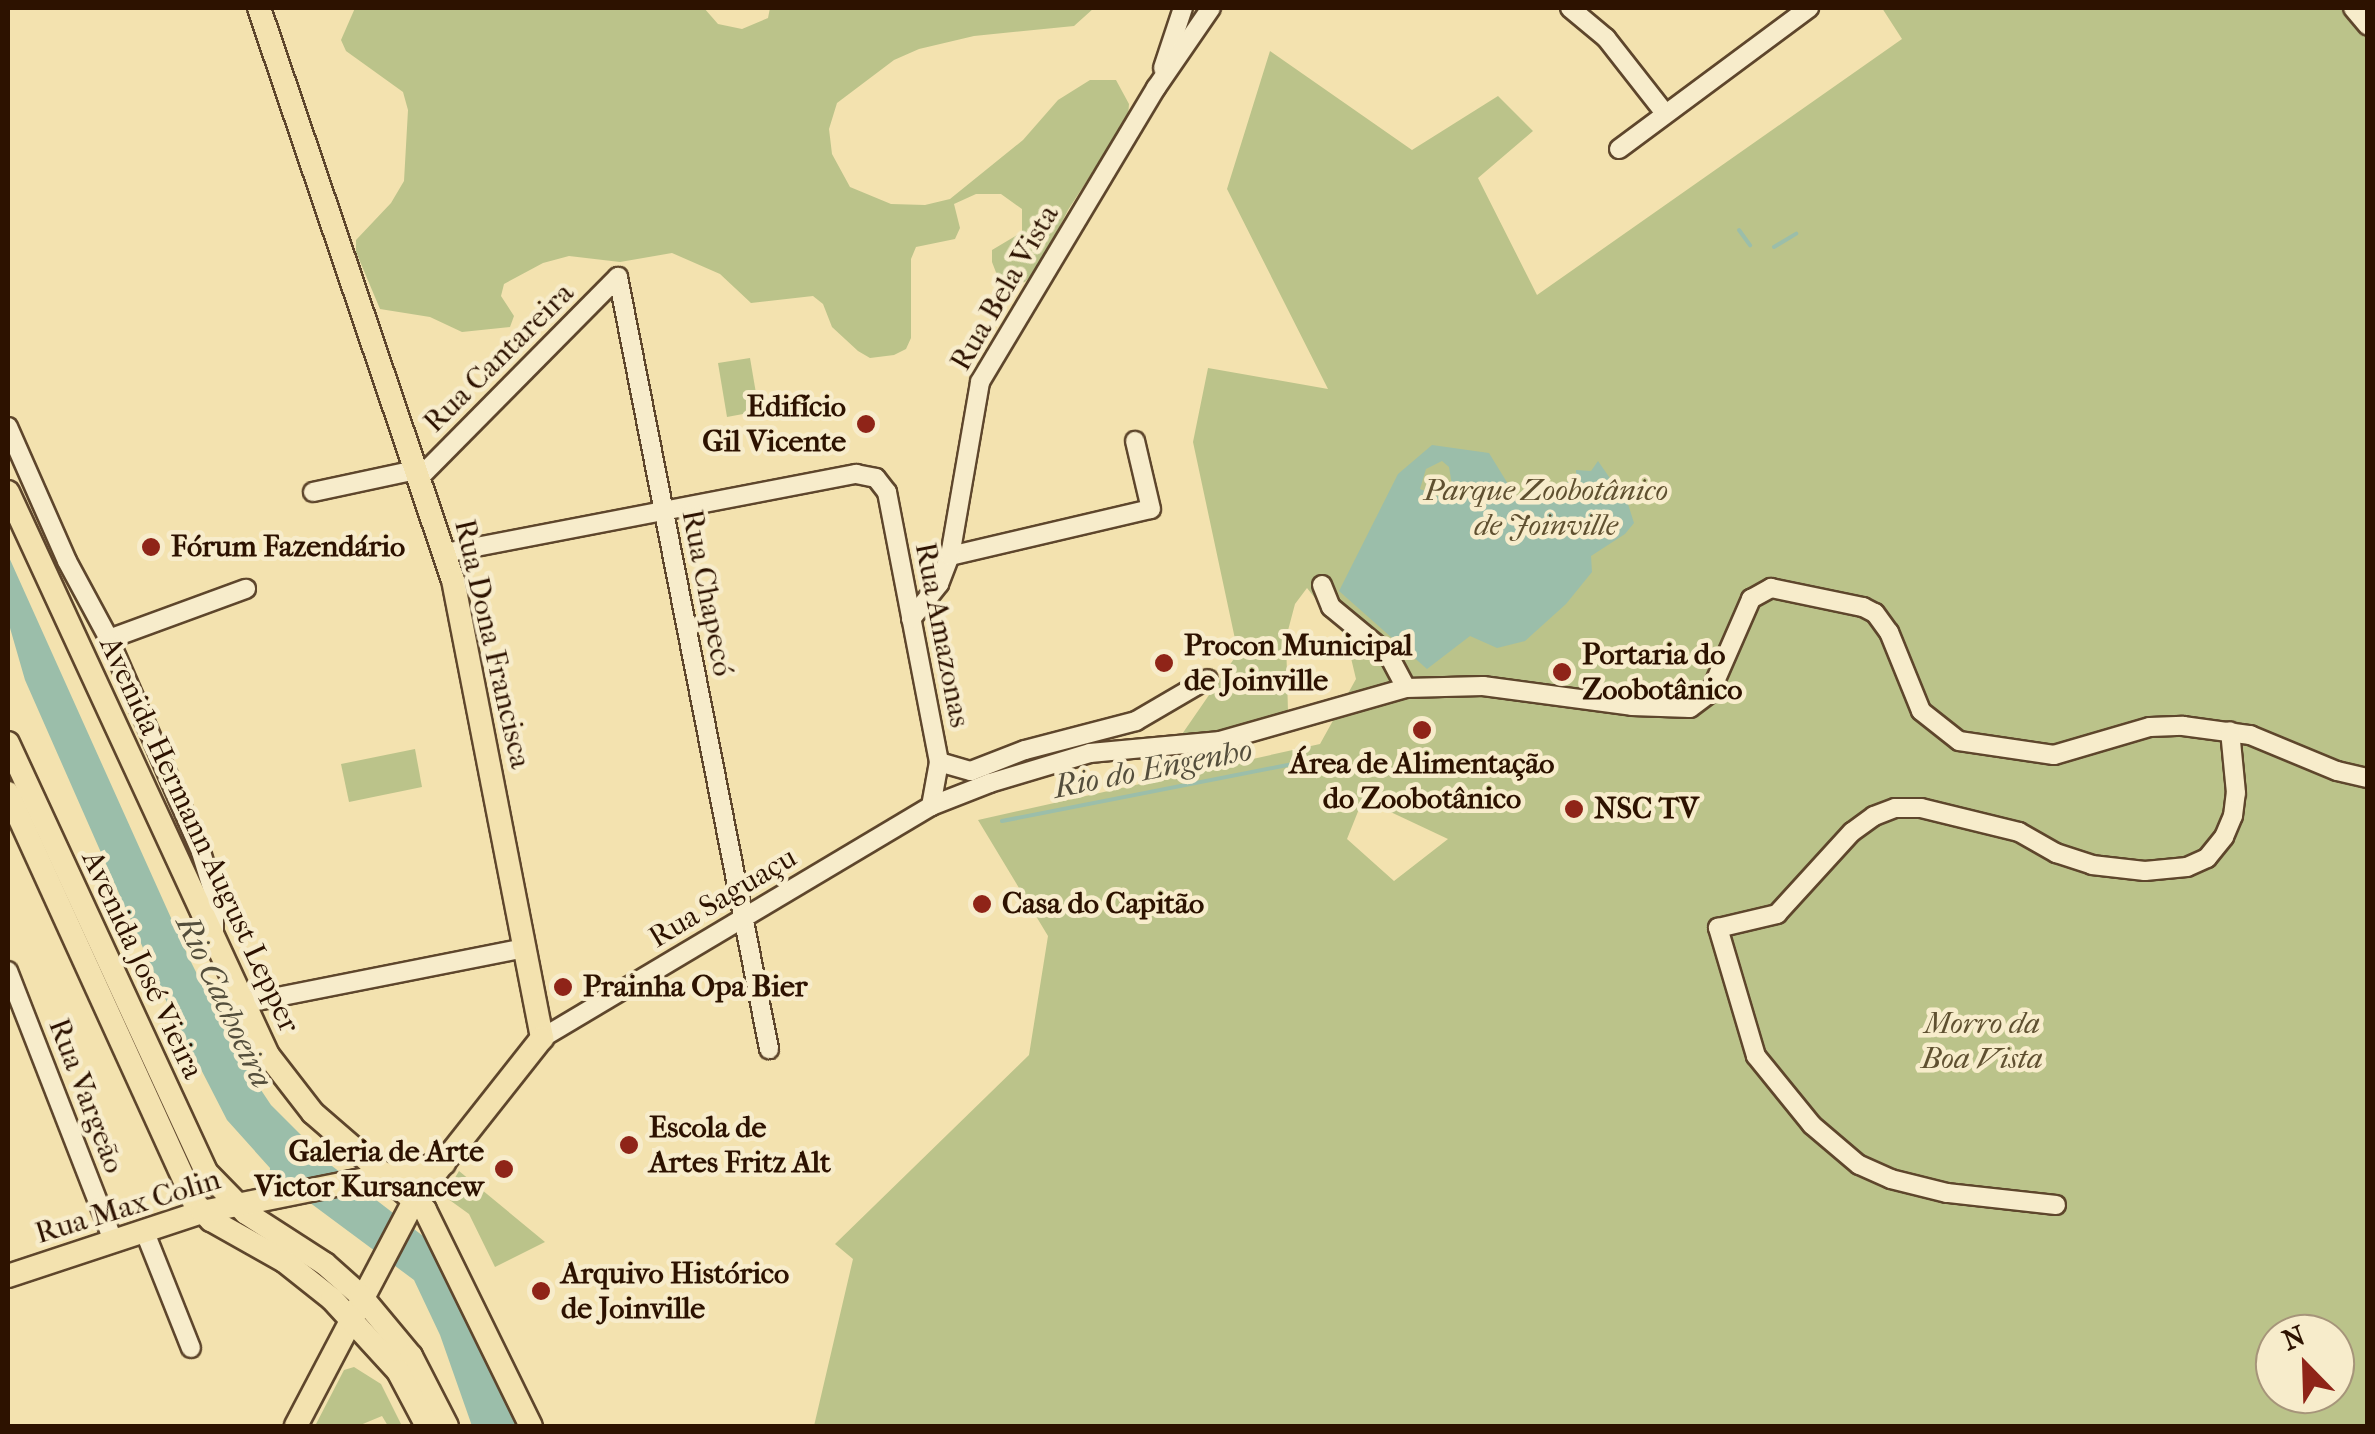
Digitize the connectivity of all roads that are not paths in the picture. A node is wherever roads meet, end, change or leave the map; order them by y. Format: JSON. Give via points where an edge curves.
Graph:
{"nodes":[{"id":1,"x":259,"y":8,"type":"edge"},
{"id":2,"x":1182,"y":8,"type":"edge"},
{"id":3,"x":1212,"y":8,"type":"edge"},
{"id":4,"x":1570,"y":8,"type":"edge"},
{"id":5,"x":1809,"y":8,"type":"edge"},
{"id":6,"x":2353,"y":8,"type":"edge"},
{"id":7,"x":2368,"y":26,"type":"edge"},
{"id":8,"x":1156,"y":88,"type":"junction"},
{"id":9,"x":1664,"y":112,"type":"junction"},
{"id":10,"x":1619,"y":149,"type":"dead end"},
{"id":11,"x":618,"y":277,"type":"joint"},
{"id":12,"x":8,"y":427,"type":"edge"},
{"id":13,"x":1135,"y":441,"type":"dead end"},
{"id":14,"x":417,"y":474,"type":"junction"},
{"id":15,"x":8,"y":492,"type":"edge"},
{"id":16,"x":313,"y":492,"type":"dead end"},
{"id":17,"x":664,"y":511,"type":"junction"},
{"id":18,"x":445,"y":553,"type":"junction"},
{"id":19,"x":950,"y":556,"type":"junction"},
{"id":20,"x":67,"y":561,"type":"junction"},
{"id":21,"x":1322,"y":585,"type":"dead end"},
{"id":22,"x":246,"y":589,"type":"dead end"},
{"id":23,"x":57,"y":600,"type":"junction"},
{"id":24,"x":912,"y":620,"type":"junction"},
{"id":25,"x":109,"y":638,"type":"junction"},
{"id":26,"x":1208,"y":678,"type":"dead end"},
{"id":27,"x":1406,"y":688,"type":"junction"},
{"id":28,"x":2230,"y":731,"type":"junction"},
{"id":29,"x":1065,"y":739,"type":"junction"},
{"id":30,"x":8,"y":744,"type":"edge"},
{"id":31,"x":1084,"y":754,"type":"junction"},
{"id":32,"x":939,"y":762,"type":"junction"},
{"id":33,"x":1056,"y":762,"type":"junction"},
{"id":34,"x":986,"y":775,"type":"junction"},
{"id":35,"x":2368,"y":778,"type":"edge"},
{"id":36,"x":8,"y":793,"type":"edge"},
{"id":37,"x":931,"y":806,"type":"junction"},
{"id":38,"x":742,"y":919,"type":"junction"},
{"id":39,"x":214,"y":943,"type":"junction"},
{"id":40,"x":526,"y":948,"type":"junction"},
{"id":41,"x":8,"y":971,"type":"edge"},
{"id":42,"x":242,"y":1004,"type":"junction"},
{"id":43,"x":542,"y":1038,"type":"junction"},
{"id":44,"x":769,"y":1048,"type":"dead end"},
{"id":45,"x":444,"y":1163,"type":"junction"},
{"id":46,"x":385,"y":1176,"type":"junction"},
{"id":47,"x":183,"y":1180,"type":"junction"},
{"id":48,"x":287,"y":1196,"type":"junction"},
{"id":49,"x":235,"y":1204,"type":"junction"},
{"id":50,"x":2056,"y":1205,"type":"dead end"},
{"id":51,"x":410,"y":1206,"type":"junction"},
{"id":52,"x":202,"y":1212,"type":"junction"},
{"id":53,"x":267,"y":1227,"type":"junction"},
{"id":54,"x":145,"y":1229,"type":"junction"},
{"id":55,"x":113,"y":1240,"type":"junction"},
{"id":56,"x":267,"y":1252,"type":"junction"},
{"id":57,"x":8,"y":1276,"type":"edge"},
{"id":58,"x":356,"y":1306,"type":"junction"},
{"id":59,"x":191,"y":1348,"type":"dead end"},
{"id":60,"x":385,"y":1354,"type":"junction"},
{"id":61,"x":331,"y":1356,"type":"junction"},
{"id":62,"x":296,"y":1426,"type":"edge"},
{"id":63,"x":427,"y":1426,"type":"edge"},
{"id":64,"x":447,"y":1426,"type":"edge"},
{"id":65,"x":531,"y":1426,"type":"edge"}],
"edges":[{"from":1,"to":14,"type":"main road","name":"Rua Dona Francisca"},
{"from":2,"to":8,"type":"street"},
{"from":3,"to":8,"type":"street","name":"Rua Bela Vista"},
{"from":4,"to":9,"type":"street","via":[[1606,38]]},
{"from":5,"to":9,"type":"street"},
{"from":6,"to":7,"type":"street"},
{"from":8,"to":19,"type":"street","name":"Rua Bela Vista","via":[[980,382]]},
{"from":9,"to":10,"type":"street"},
{"from":11,"to":14,"type":"street","name":"Rua Cantareira"},
{"from":11,"to":17,"type":"street","name":"Rua Chapecó"},
{"from":12,"to":20,"type":"street"},
{"from":13,"to":19,"type":"street","via":[[1151,509]]},
{"from":14,"to":16,"type":"street"},
{"from":14,"to":18,"type":"main road","name":"Rua Dona Francisca"},
{"from":15,"to":23,"type":"main road","name":"Avenida Hermann August Lepper"},
{"from":17,"to":18,"type":"street"},
{"from":17,"to":24,"type":"street","name":"Rua Amazonas","via":[[856,474],[876,478],[886,492]]},
{"from":17,"to":38,"type":"street","name":"Rua Chapecó"},
{"from":18,"to":40,"type":"main road","name":"Rua Dona Francisca"},
{"from":19,"to":24,"type":"street","name":"Rua Bela Vista"},
{"from":20,"to":23,"type":"street"},
{"from":20,"to":25,"type":"street"},
{"from":21,"to":27,"type":"street","via":[[1332,607],[1388,654]]},
{"from":22,"to":25,"type":"street"},
{"from":23,"to":39,"type":"main road","name":"Avenida Hermann August Lepper"},
{"from":24,"to":32,"type":"street","name":"Rua Amazonas"},
{"from":25,"to":39,"type":"street","via":[[210,875]]},
{"from":26,"to":29,"type":"street","via":[[1149,716]]},
{"from":27,"to":28,"type":"street","via":[[1483,686],[1690,708],[1710,692],[1750,599],[1784,588],[1875,614],[1921,710],[1959,742],[2054,754],[2150,727]]},
{"from":27,"to":31,"type":"street","via":[[1220,741]]},
{"from":28,"to":35,"type":"street"},
{"from":28,"to":50,"type":"street","via":[[2233,816],[2206,858],[2187,867],[2145,872],[2092,866],[2019,832],[1895,808],[1852,832],[1789,905],[1718,928],[1756,1056],[1812,1125],[1859,1164],[1948,1192]]},
{"from":29,"to":31,"type":"street"},
{"from":29,"to":33,"type":"street"},
{"from":29,"to":34,"type":"street"},
{"from":30,"to":49,"type":"main road","name":"Avenida José Vieira","via":[[196,1155]]},
{"from":31,"to":33,"type":"street"},
{"from":32,"to":34,"type":"street"},
{"from":32,"to":37,"type":"street","name":"Rua Amazonas"},
{"from":33,"to":34,"type":"street"},
{"from":34,"to":37,"type":"street","name":"Rua Saguaçu"},
{"from":36,"to":47,"type":"main road","name":"Avenida José Vieira"},
{"from":37,"to":38,"type":"street","name":"Rua Saguaçu"},
{"from":38,"to":43,"type":"street","name":"Rua Saguaçu"},
{"from":38,"to":44,"type":"street","name":"Rua Chapecó"},
{"from":39,"to":42,"type":"main road","name":"Avenida Hermann August Lepper"},
{"from":40,"to":42,"type":"street"},
{"from":40,"to":43,"type":"main road","name":"Rua Dona Francisca"},
{"from":41,"to":55,"type":"street","name":"Rua Vargeão"},
{"from":42,"to":46,"type":"main road","name":"Avenida Hermann August Lepper","via":[[292,1089]]},
{"from":43,"to":45,"type":"main road"},
{"from":45,"to":46,"type":"main road"},
{"from":45,"to":51,"type":"main road"},
{"from":46,"to":48,"type":"main road","name":"Rua Max Colin"},
{"from":46,"to":51,"type":"main road","name":"Avenida Hermann August Lepper"},
{"from":47,"to":52,"type":"main road","name":"Avenida José Vieira"},
{"from":47,"to":54,"type":"main road","via":[[172,1207]]},
{"from":48,"to":49,"type":"main road","name":"Rua Max Colin"},
{"from":48,"to":53,"type":"main road"},
{"from":49,"to":52,"type":"main road","name":"Rua Max Colin"},
{"from":49,"to":53,"type":"main road","name":"Avenida José Vieira"},
{"from":51,"to":58,"type":"main road"},
{"from":51,"to":65,"type":"main road","name":"Avenida Hermann August Lepper","via":[[446,1246]]},
{"from":52,"to":54,"type":"main road","name":"Rua Max Colin"},
{"from":52,"to":56,"type":"main road"},
{"from":53,"to":56,"type":"main road"},
{"from":53,"to":58,"type":"main road","name":"Avenida José Vieira","via":[[326,1264]]},
{"from":54,"to":55,"type":"main road","name":"Rua Max Colin"},
{"from":54,"to":59,"type":"street"},
{"from":55,"to":57,"type":"main road","name":"Rua Max Colin"},
{"from":56,"to":58,"type":"main road"},
{"from":58,"to":60,"type":"main road"},
{"from":58,"to":61,"type":"main road"},
{"from":58,"to":64,"type":"main road","via":[[411,1356]]},
{"from":60,"to":61,"type":"main road","via":[[357,1348]]},
{"from":60,"to":63,"type":"main road"},
{"from":61,"to":62,"type":"main road"}]}
